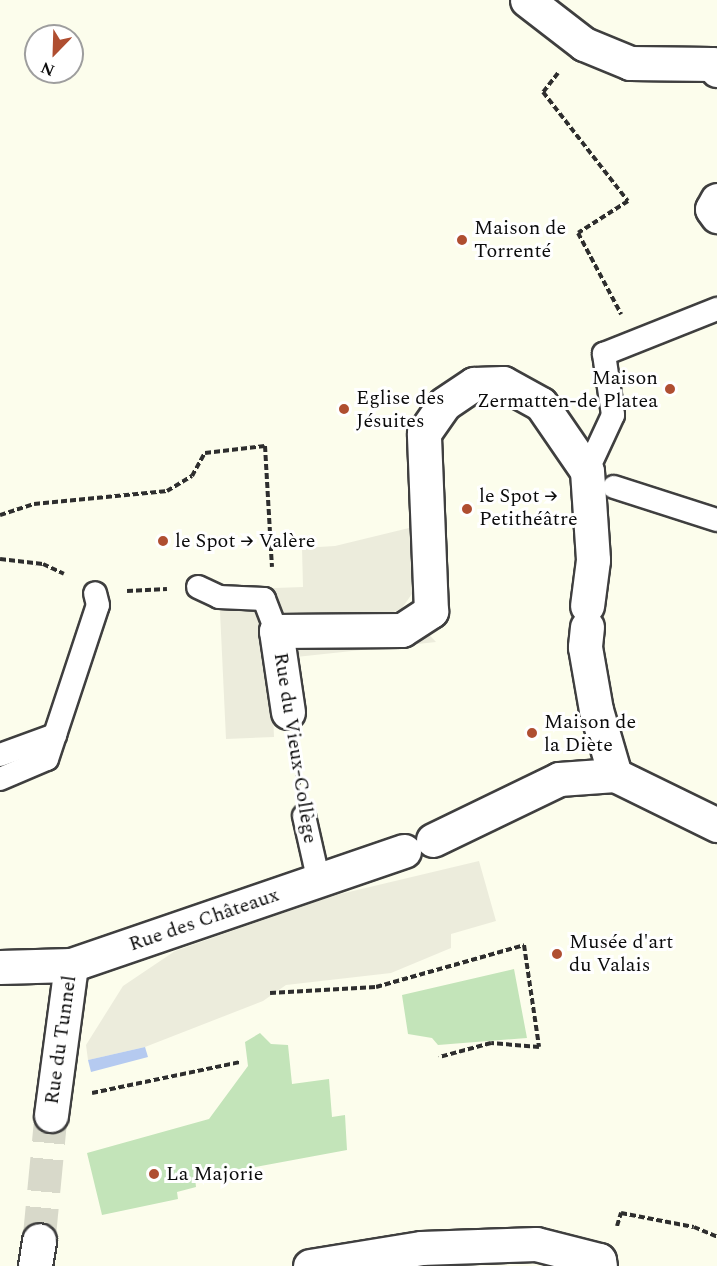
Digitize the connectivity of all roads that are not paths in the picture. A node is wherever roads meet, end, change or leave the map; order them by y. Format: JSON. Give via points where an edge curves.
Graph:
{"nodes":[{"id":1,"x":527,"y":0,"type":"edge"},
{"id":2,"x":717,"y":70,"type":"edge"},
{"id":3,"x":717,"y":200,"type":"edge"},
{"id":4,"x":717,"y":216,"type":"edge"},
{"id":5,"x":717,"y":309,"type":"edge"},
{"id":6,"x":599,"y":481,"type":"junction"},
{"id":7,"x":717,"y":520,"type":"edge"},
{"id":8,"x":198,"y":587,"type":"road end"},
{"id":9,"x":95,"y":593,"type":"dead end"},
{"id":10,"x":276,"y":630,"type":"junction"},
{"id":11,"x":288,"y":712,"type":"road end"},
{"id":12,"x":55,"y":735,"type":"junction"},
{"id":13,"x":0,"y":755,"type":"edge"},
{"id":14,"x":615,"y":775,"type":"junction"},
{"id":15,"x":0,"y":779,"type":"edge"},
{"id":16,"x":304,"y":816,"type":"road end"},
{"id":17,"x":717,"y":825,"type":"edge"},
{"id":18,"x":319,"y":882,"type":"junction"},
{"id":19,"x":71,"y":965,"type":"junction"},
{"id":20,"x":0,"y":967,"type":"edge"},
{"id":21,"x":51,"y":1115,"type":"tunnel mouth"},
{"id":22,"x":600,"y":1263,"type":"edge"},
{"id":23,"x":310,"y":1266,"type":"edge"}],
"edges":[{"from":1,"to":2,"type":"street","via":[[584,44],[630,63],[712,64]]},
{"from":3,"to":4,"type":"street","via":[[712,208]]},
{"from":5,"to":6,"type":"lane","via":[[604,354],[613,415]]},
{"from":6,"to":7,"type":"lane"},
{"from":6,"to":10,"type":"street","name":"Rue du Vieux-Collège","via":[[541,404],[503,383],[474,384],[444,404],[424,433],[431,611],[402,630]]},
{"from":6,"to":14,"type":"street","via":[[585,647],[596,710]]},
{"from":8,"to":10,"type":"lane","via":[[219,597],[264,599]]},
{"from":9,"to":12,"type":"lane","via":[[98,605]]},
{"from":10,"to":11,"type":"street","name":"Rue du Vieux-Collège"},
{"from":12,"to":13,"type":"lane"},
{"from":12,"to":15,"type":"lane","via":[[47,759]]},
{"from":14,"to":17,"type":"street"},
{"from":14,"to":18,"type":"street","name":"Rue des Châteaux","via":[[559,779],[419,846]]},
{"from":16,"to":18,"type":"lane","name":"Rue du Vieux-Collège"},
{"from":18,"to":19,"type":"street","name":"Rue des Châteaux"},
{"from":19,"to":20,"type":"street","name":"Rue des Châteaux"},
{"from":19,"to":21,"type":"street","name":"Rue du Tunnel"},
{"from":22,"to":23,"type":"street","via":[[536,1244],[421,1248]]}]}
